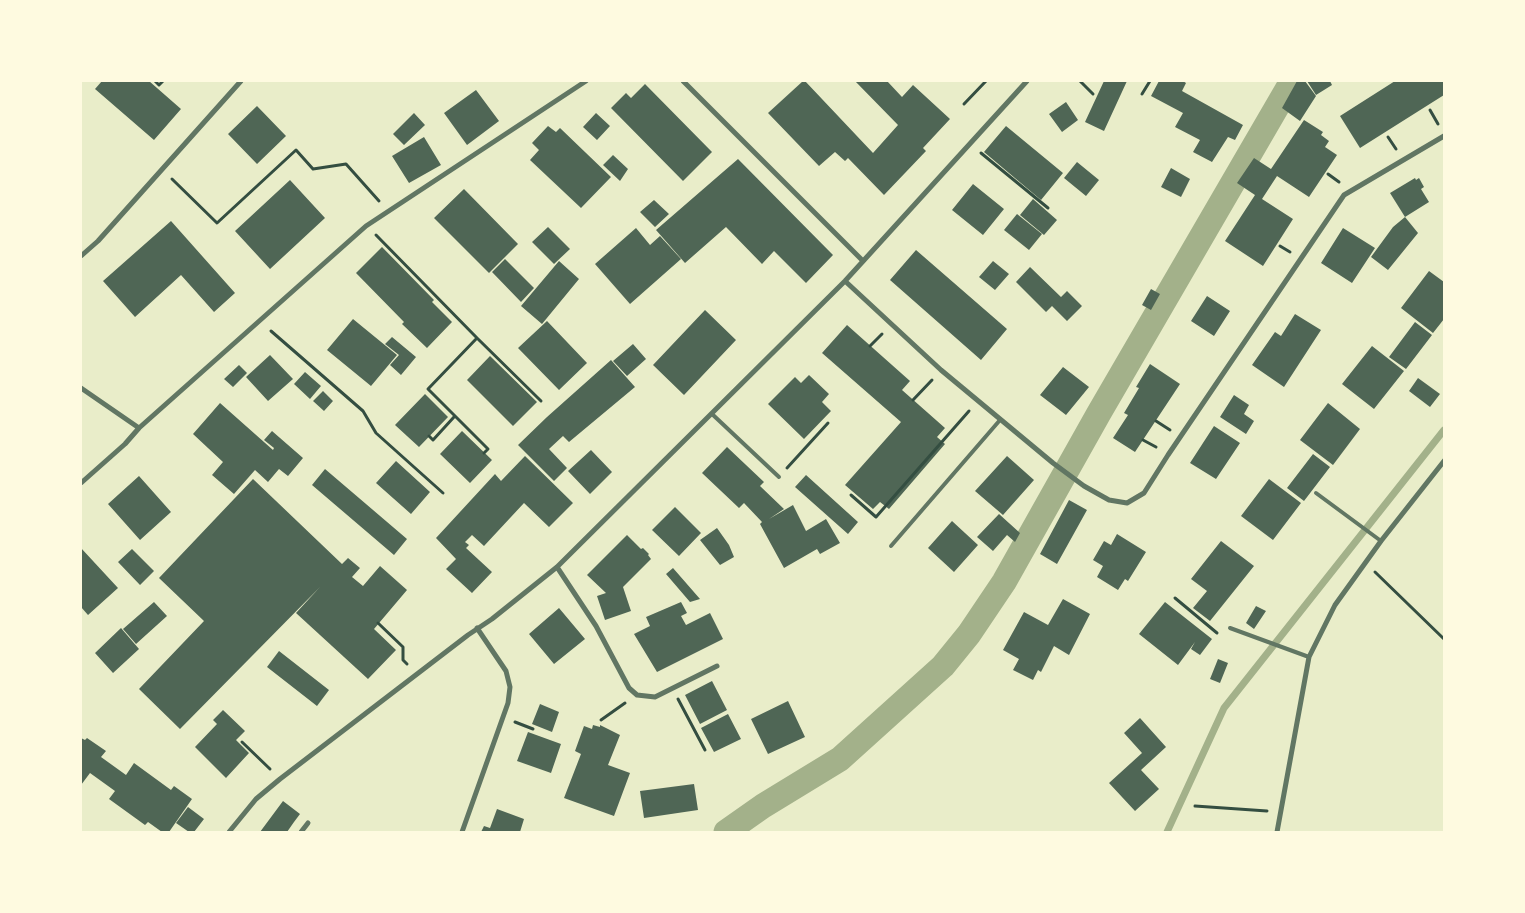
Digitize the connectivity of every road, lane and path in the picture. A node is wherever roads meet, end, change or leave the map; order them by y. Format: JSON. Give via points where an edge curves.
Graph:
{"nodes":[{"id":1,"x":155,"y":81,"type":"edge"},
{"id":2,"x":163,"y":81,"type":"edge"},
{"id":3,"x":241,"y":81,"type":"edge"},
{"id":4,"x":586,"y":81,"type":"edge"},
{"id":5,"x":683,"y":81,"type":"edge"},
{"id":6,"x":986,"y":81,"type":"edge"},
{"id":7,"x":1027,"y":81,"type":"edge"},
{"id":8,"x":1080,"y":81,"type":"edge"},
{"id":9,"x":1150,"y":81,"type":"edge"},
{"id":10,"x":1093,"y":94,"type":"dead end"},
{"id":11,"x":1142,"y":94,"type":"dead end"},
{"id":12,"x":964,"y":104,"type":"dead end"},
{"id":13,"x":1444,"y":136,"type":"edge"},
{"id":14,"x":970,"y":144,"type":"junction"},
{"id":15,"x":162,"y":170,"type":"junction"},
{"id":16,"x":1048,"y":208,"type":"dead end"},
{"id":17,"x":388,"y":211,"type":"junction"},
{"id":18,"x":366,"y":226,"type":"junction"},
{"id":19,"x":81,"y":256,"type":"edge"},
{"id":20,"x":863,"y":261,"type":"junction"},
{"id":21,"x":845,"y":281,"type":"junction"},
{"id":22,"x":258,"y":321,"type":"junction"},
{"id":23,"x":477,"y":338,"type":"junction"},
{"id":24,"x":941,"y":370,"type":"junction"},
{"id":25,"x":81,"y":388,"type":"edge"},
{"id":26,"x":914,"y":400,"type":"dead end"},
{"id":27,"x":541,"y":401,"type":"dead end"},
{"id":28,"x":978,"y":401,"type":"junction"},
{"id":29,"x":712,"y":414,"type":"junction"},
{"id":30,"x":454,"y":417,"type":"junction"},
{"id":31,"x":1000,"y":420,"type":"junction"},
{"id":32,"x":828,"y":423,"type":"dead end"},
{"id":33,"x":139,"y":428,"type":"junction"},
{"id":34,"x":429,"y":436,"type":"dead end"},
{"id":35,"x":484,"y":453,"type":"dead end"},
{"id":36,"x":1444,"y":461,"type":"edge"},
{"id":37,"x":779,"y":477,"type":"joint"},
{"id":38,"x":81,"y":483,"type":"edge"},
{"id":39,"x":443,"y":493,"type":"dead end"},
{"id":40,"x":1316,"y":493,"type":"dead end"},
{"id":41,"x":851,"y":496,"type":"dead end"},
{"id":42,"x":1381,"y":541,"type":"junction"},
{"id":43,"x":892,"y":546,"type":"dead end"},
{"id":44,"x":1365,"y":562,"type":"junction"},
{"id":45,"x":557,"y":567,"type":"junction"},
{"id":46,"x":1174,"y":598,"type":"dead end"},
{"id":47,"x":378,"y":623,"type":"dead end"},
{"id":48,"x":477,"y":628,"type":"junction"},
{"id":49,"x":1230,"y":628,"type":"dead end"},
{"id":50,"x":1223,"y":638,"type":"dead end"},
{"id":51,"x":1444,"y":639,"type":"edge"},
{"id":52,"x":1309,"y":657,"type":"junction"},
{"id":53,"x":408,"y":666,"type":"dead end"},
{"id":54,"x":717,"y":666,"type":"dead end"},
{"id":55,"x":673,"y":689,"type":"junction"},
{"id":56,"x":637,"y":695,"type":"junction"},
{"id":57,"x":601,"y":720,"type":"dead end"},
{"id":58,"x":242,"y":742,"type":"dead end"},
{"id":59,"x":705,"y":750,"type":"dead end"},
{"id":60,"x":280,"y":779,"type":"junction"},
{"id":61,"x":1195,"y":806,"type":"dead end"},
{"id":62,"x":1282,"y":811,"type":"junction"},
{"id":63,"x":308,"y":823,"type":"dead end"},
{"id":64,"x":229,"y":832,"type":"edge"},
{"id":65,"x":301,"y":832,"type":"edge"},
{"id":66,"x":462,"y":832,"type":"edge"},
{"id":67,"x":1277,"y":832,"type":"edge"}],
"edges":[{"from":1,"to":2,"type":"path","via":[[159,85]]},
{"from":3,"to":15,"type":"street"},
{"from":4,"to":17,"type":"street"},
{"from":5,"to":20,"type":"street"},
{"from":6,"to":12,"type":"path"},
{"from":7,"to":14,"type":"street"},
{"from":8,"to":10,"type":"path"},
{"from":9,"to":11,"type":"path"},
{"from":13,"to":31,"type":"street","via":[[1344,195],[1144,493],[1127,503],[1109,500],[1054,464]]},
{"from":14,"to":16,"type":"path"},
{"from":14,"to":20,"type":"street"},
{"from":15,"to":17,"type":"path","via":[[217,223],[296,150],[313,168],[346,164]]},
{"from":15,"to":19,"type":"street"},
{"from":17,"to":18,"type":"street"},
{"from":18,"to":22,"type":"street"},
{"from":18,"to":23,"type":"path"},
{"from":20,"to":21,"type":"street"},
{"from":21,"to":24,"type":"street"},
{"from":21,"to":29,"type":"street"},
{"from":22,"to":33,"type":"street"},
{"from":22,"to":39,"type":"path","via":[[364,411],[376,434]]},
{"from":23,"to":27,"type":"path"},
{"from":23,"to":30,"type":"path","via":[[428,389]]},
{"from":24,"to":26,"type":"path"},
{"from":24,"to":28,"type":"street"},
{"from":25,"to":33,"type":"street"},
{"from":28,"to":31,"type":"street"},
{"from":28,"to":41,"type":"path","via":[[876,517]]},
{"from":29,"to":37,"type":"lane"},
{"from":29,"to":45,"type":"street"},
{"from":30,"to":34,"type":"path","via":[[440,428],[433,440]]},
{"from":30,"to":35,"type":"path","via":[[488,449]]},
{"from":31,"to":43,"type":"lane"},
{"from":32,"to":37,"type":"path"},
{"from":33,"to":38,"type":"street"},
{"from":36,"to":42,"type":"street"},
{"from":40,"to":42,"type":"lane"},
{"from":42,"to":44,"type":"street"},
{"from":44,"to":51,"type":"path"},
{"from":44,"to":52,"type":"street","via":[[1335,605]]},
{"from":45,"to":48,"type":"street"},
{"from":45,"to":56,"type":"street","via":[[596,626],[629,688]]},
{"from":46,"to":50,"type":"path"},
{"from":47,"to":53,"type":"path","via":[[403,647],[403,660]]},
{"from":48,"to":60,"type":"street"},
{"from":48,"to":66,"type":"street","via":[[506,671],[510,687],[508,704]]},
{"from":49,"to":52,"type":"lane"},
{"from":52,"to":62,"type":"street"},
{"from":54,"to":55,"type":"street"},
{"from":55,"to":56,"type":"street","via":[[654,697]]},
{"from":55,"to":59,"type":"path"},
{"from":56,"to":57,"type":"path"},
{"from":58,"to":60,"type":"path"},
{"from":60,"to":64,"type":"street","via":[[256,799]]},
{"from":61,"to":62,"type":"path"},
{"from":62,"to":67,"type":"street"},
{"from":63,"to":65,"type":"street"}]}
